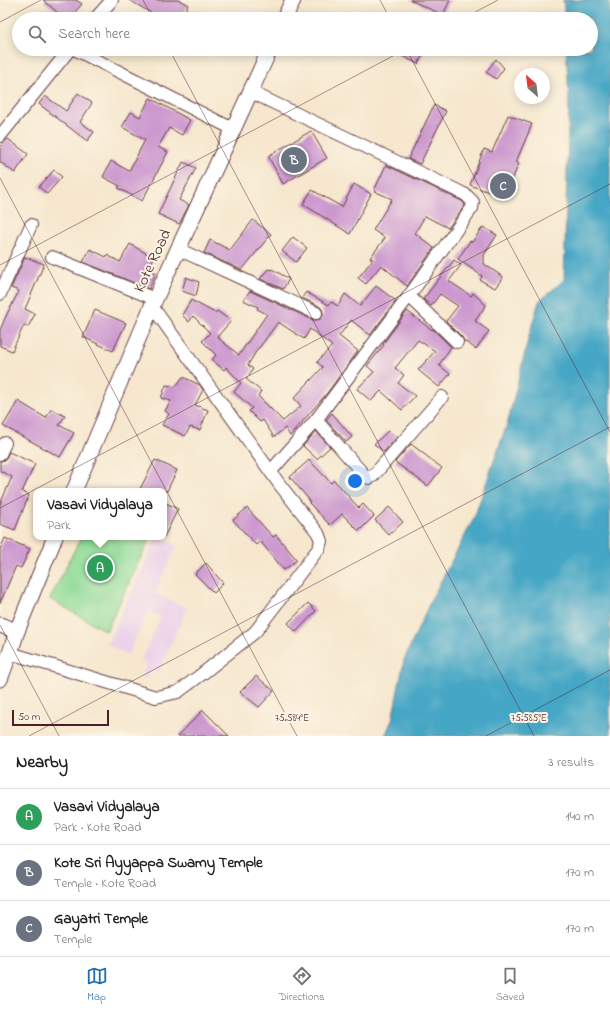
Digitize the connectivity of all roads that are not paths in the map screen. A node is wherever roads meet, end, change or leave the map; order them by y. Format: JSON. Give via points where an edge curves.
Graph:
{"nodes":[{"id":1,"x":112,"y":0,"type":"edge"},
{"id":2,"x":293,"y":0,"type":"edge"},
{"id":3,"x":101,"y":12,"type":"edge"},
{"id":4,"x":287,"y":12,"type":"edge"},
{"id":5,"x":64,"y":56,"type":"edge"},
{"id":6,"x":88,"y":56,"type":"edge"},
{"id":7,"x":267,"y":56,"type":"edge"},
{"id":8,"x":251,"y":92,"type":"junction"},
{"id":9,"x":233,"y":129,"type":"junction"},
{"id":10,"x":2,"y":131,"type":"edge"},
{"id":11,"x":31,"y":225,"type":"dead end"},
{"id":12,"x":178,"y":250,"type":"junction"},
{"id":13,"x":52,"y":257,"type":"dead end"},
{"id":14,"x":0,"y":294,"type":"edge"},
{"id":15,"x":409,"y":296,"type":"junction"},
{"id":16,"x":154,"y":302,"type":"junction"},
{"id":17,"x":316,"y":313,"type":"dead end"},
{"id":18,"x":457,"y":342,"type":"dead end"},
{"id":19,"x":442,"y":397,"type":"dead end"},
{"id":20,"x":316,"y":420,"type":"junction"},
{"id":21,"x":5,"y":443,"type":"dead end"},
{"id":22,"x":0,"y":454,"type":"edge"},
{"id":23,"x":270,"y":471,"type":"junction"},
{"id":24,"x":75,"y":488,"type":"edge"},
{"id":25,"x":54,"y":540,"type":"edge"},
{"id":26,"x":0,"y":625,"type":"edge"},
{"id":27,"x":17,"y":630,"type":"junction"},
{"id":28,"x":10,"y":653,"type":"junction"},
{"id":29,"x":0,"y":679,"type":"edge"}],
"edges":[{"from":1,"to":3,"type":"street"},
{"from":2,"to":4,"type":"street"},
{"from":5,"to":10,"type":"street"},
{"from":6,"to":9,"type":"street"},
{"from":7,"to":8,"type":"street","name":"Kote Road"},
{"from":8,"to":9,"type":"street","name":"Kote Road"},
{"from":8,"to":15,"type":"street","via":[[458,191],[473,202],[472,208]]},
{"from":9,"to":12,"type":"street","name":"Kote Road"},
{"from":11,"to":14,"type":"street"},
{"from":12,"to":16,"type":"street","name":"Kote Road"},
{"from":12,"to":17,"type":"street"},
{"from":13,"to":16,"type":"street"},
{"from":15,"to":18,"type":"street"},
{"from":15,"to":20,"type":"street"},
{"from":16,"to":23,"type":"street"},
{"from":16,"to":24,"type":"street","name":"Kote Road"},
{"from":19,"to":20,"type":"street","via":[[369,478]]},
{"from":20,"to":23,"type":"street"},
{"from":21,"to":22,"type":"street"},
{"from":23,"to":28,"type":"street","via":[[318,533],[321,541],[319,548],[255,632],[178,692],[156,697]]},
{"from":25,"to":27,"type":"street"},
{"from":26,"to":27,"type":"street"},
{"from":27,"to":28,"type":"street"},
{"from":28,"to":29,"type":"street"}]}
